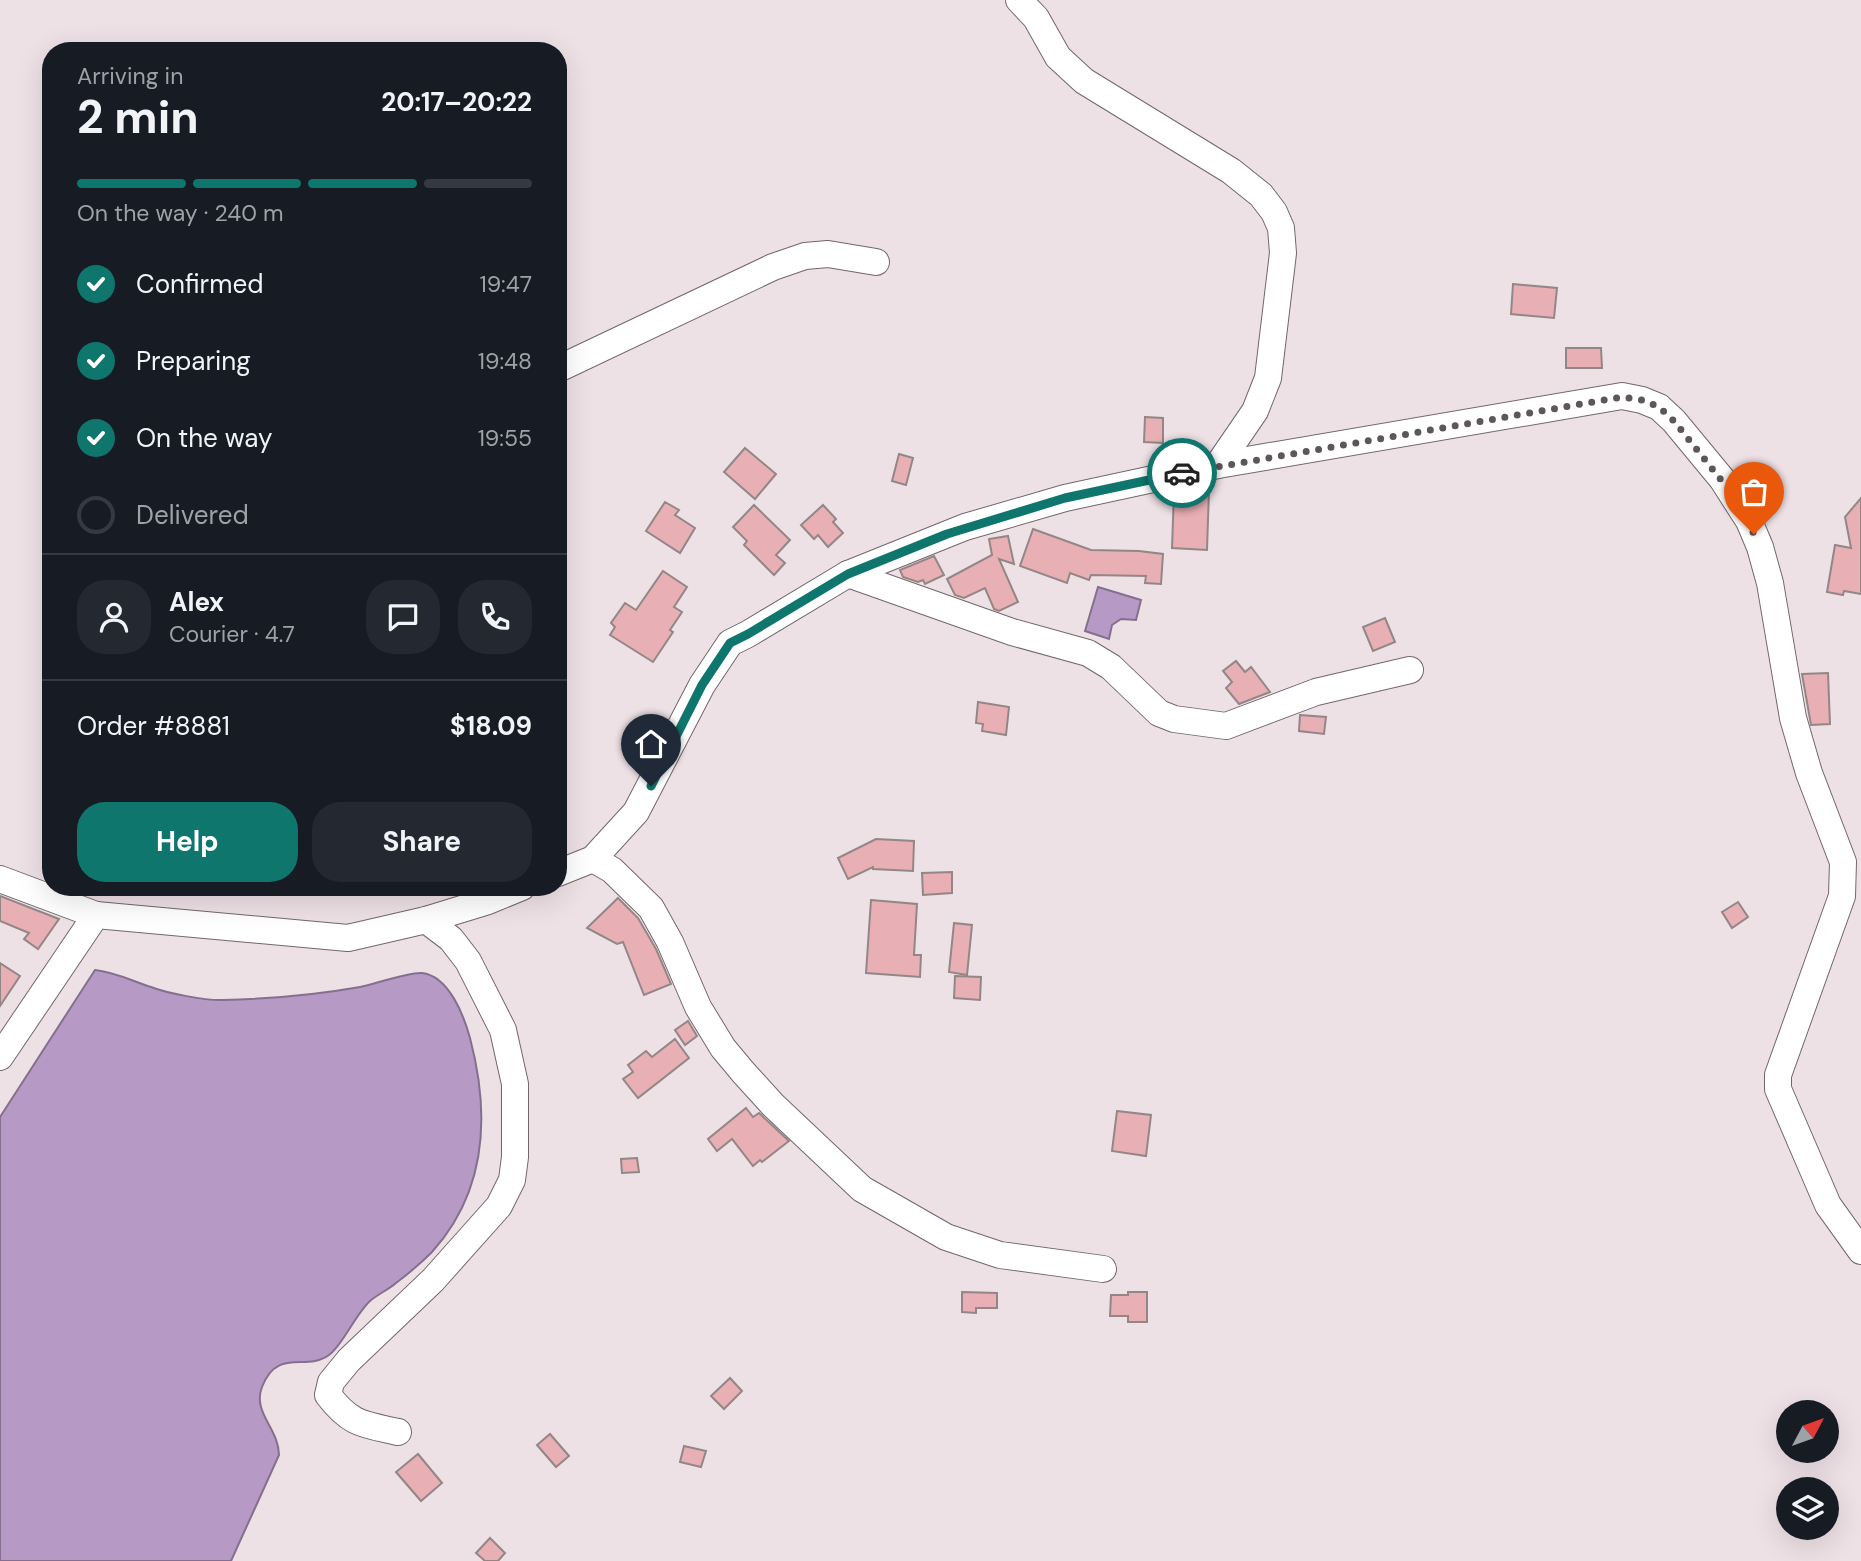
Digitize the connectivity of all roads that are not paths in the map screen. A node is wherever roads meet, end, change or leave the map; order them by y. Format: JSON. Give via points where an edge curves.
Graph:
{"nodes":[{"id":1,"x":1019,"y":0,"type":"edge"},
{"id":2,"x":876,"y":262,"type":"dead end"},
{"id":3,"x":567,"y":365,"type":"edge"},
{"id":4,"x":1218,"y":465,"type":"junction"},
{"id":5,"x":848,"y":574,"type":"junction"},
{"id":6,"x":1410,"y":670,"type":"dead end"},
{"id":7,"x":593,"y":859,"type":"junction"},
{"id":8,"x":567,"y":869,"type":"edge"},
{"id":9,"x":0,"y":879,"type":"edge"},
{"id":10,"x":42,"y":895,"type":"edge"},
{"id":11,"x":45,"y":896,"type":"edge"},
{"id":12,"x":480,"y":896,"type":"edge"},
{"id":13,"x":96,"y":915,"type":"junction"},
{"id":14,"x":426,"y":920,"type":"junction"},
{"id":15,"x":0,"y":1057,"type":"edge"},
{"id":16,"x":1861,"y":1251,"type":"edge"},
{"id":17,"x":1103,"y":1269,"type":"dead end"},
{"id":18,"x":398,"y":1432,"type":"dead end"}],
"edges":[{"from":1,"to":4,"type":"street","via":[[1069,69],[1231,171],[1275,212],[1283,253],[1268,378],[1255,411]]},
{"from":2,"to":3,"type":"street","via":[[828,254],[805,256]]},
{"from":4,"to":5,"type":"street","via":[[1065,498],[911,547]]},
{"from":4,"to":16,"type":"street","via":[[1622,397],[1659,407],[1722,479],[1760,547],[1793,718],[1843,862],[1842,897],[1778,1075],[1778,1090],[1828,1205]]},
{"from":5,"to":6,"type":"street","via":[[1012,632],[1088,653],[1111,667],[1159,713],[1174,719],[1226,726],[1316,692]]},
{"from":5,"to":7,"type":"street","via":[[730,643],[702,685],[636,812]]},
{"from":7,"to":8,"type":"street"},
{"from":7,"to":17,"type":"street","via":[[651,908],[723,1048],[773,1105],[862,1189],[946,1237],[1000,1255]]},
{"from":9,"to":10,"type":"street"},
{"from":11,"to":13,"type":"street"},
{"from":12,"to":14,"type":"street"},
{"from":13,"to":14,"type":"street","via":[[348,938]]},
{"from":13,"to":15,"type":"street"},
{"from":14,"to":18,"type":"street","via":[[451,939],[468,961],[503,1030],[515,1084],[515,1157],[512,1180],[499,1206],[331,1382],[328,1395],[341,1413],[355,1422]]}]}
